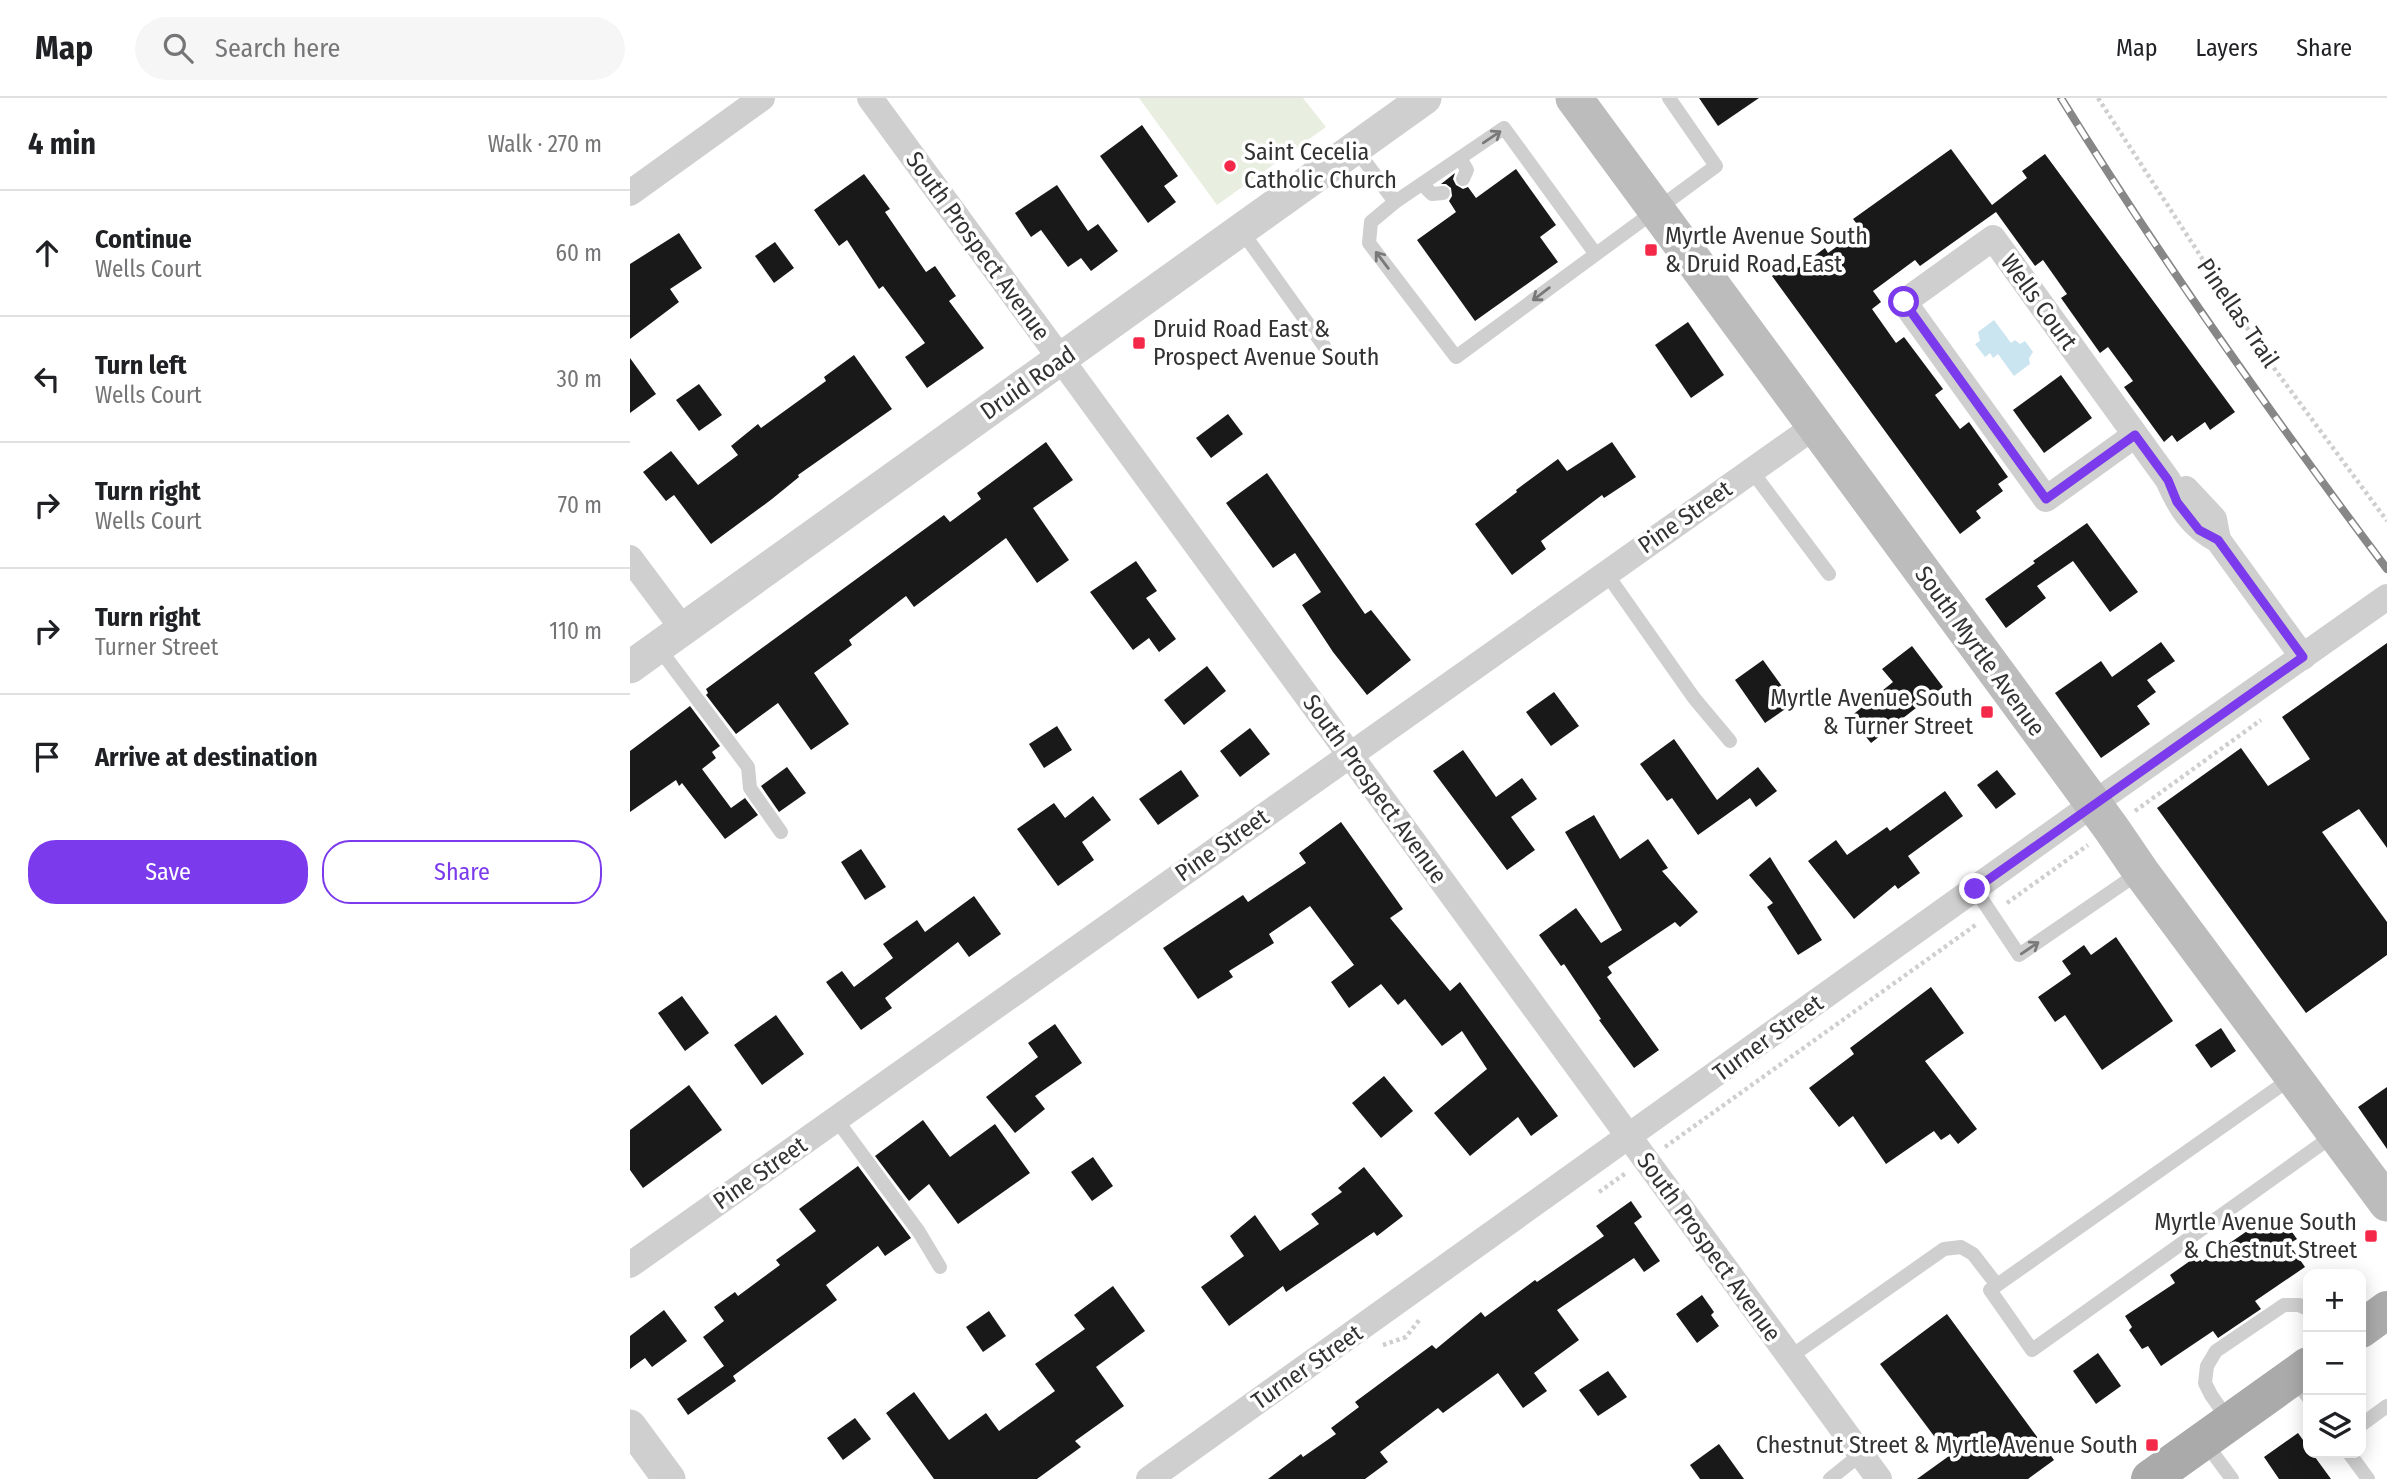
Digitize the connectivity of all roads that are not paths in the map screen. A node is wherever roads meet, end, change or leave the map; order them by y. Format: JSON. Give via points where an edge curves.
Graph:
{"nodes":[{"id":1,"x":762,"y":98,"type":"edge"},
{"id":2,"x":870,"y":98,"type":"edge"},
{"id":3,"x":1425,"y":98,"type":"edge"},
{"id":4,"x":1574,"y":98,"type":"edge"},
{"id":5,"x":1669,"y":98,"type":"edge"},
{"id":6,"x":1354,"y":148,"type":"junction"},
{"id":7,"x":1460,"y":158,"type":"junction"},
{"id":8,"x":1463,"y":179,"type":"dead end"},
{"id":9,"x":1422,"y":184,"type":"junction"},
{"id":10,"x":630,"y":192,"type":"edge"},
{"id":11,"x":1443,"y":193,"type":"dead end"},
{"id":12,"x":1395,"y":202,"type":"junction"},
{"id":13,"x":1657,"y":210,"type":"junction"},
{"id":14,"x":1241,"y":230,"type":"junction"},
{"id":15,"x":1595,"y":253,"type":"junction"},
{"id":16,"x":1324,"y":346,"type":"dead end"},
{"id":17,"x":1060,"y":360,"type":"junction"},
{"id":18,"x":1815,"y":426,"type":"junction"},
{"id":19,"x":2135,"y":435,"type":"junction"},
{"id":20,"x":1751,"y":470,"type":"junction"},
{"id":21,"x":630,"y":558,"type":"edge"},
{"id":22,"x":1606,"y":573,"type":"junction"},
{"id":23,"x":1829,"y":574,"type":"dead end"},
{"id":24,"x":2387,"y":597,"type":"edge"},
{"id":25,"x":671,"y":638,"type":"junction"},
{"id":26,"x":2303,"y":657,"type":"junction"},
{"id":27,"x":630,"y":667,"type":"edge"},
{"id":28,"x":1730,"y":741,"type":"dead end"},
{"id":29,"x":1350,"y":754,"type":"junction"},
{"id":30,"x":2093,"y":804,"type":"junction"},
{"id":31,"x":781,"y":832,"type":"dead end"},
{"id":32,"x":2141,"y":872,"type":"junction"},
{"id":33,"x":1975,"y":889,"type":"junction"},
{"id":34,"x":2293,"y":1077,"type":"junction"},
{"id":35,"x":836,"y":1119,"type":"junction"},
{"id":36,"x":2335,"y":1134,"type":"junction"},
{"id":37,"x":1629,"y":1137,"type":"junction"},
{"id":38,"x":2384,"y":1194,"type":"edge"},
{"id":39,"x":630,"y":1265,"type":"edge"},
{"id":40,"x":940,"y":1267,"type":"dead end"},
{"id":41,"x":1997,"y":1285,"type":"junction"},
{"id":42,"x":2303,"y":1307,"type":"edge"},
{"id":43,"x":2387,"y":1310,"type":"edge"},
{"id":44,"x":2366,"y":1325,"type":"edge"},
{"id":45,"x":1790,"y":1357,"type":"junction"},
{"id":46,"x":2303,"y":1380,"type":"edge"},
{"id":47,"x":2387,"y":1406,"type":"edge"},
{"id":48,"x":2366,"y":1421,"type":"edge"},
{"id":49,"x":630,"y":1426,"type":"edge"},
{"id":50,"x":2217,"y":1432,"type":"junction"},
{"id":51,"x":1861,"y":1454,"type":"junction"},
{"id":52,"x":2352,"y":1458,"type":"edge"},
{"id":53,"x":663,"y":1477,"type":"edge"},
{"id":54,"x":1149,"y":1479,"type":"edge"},
{"id":55,"x":1830,"y":1479,"type":"edge"},
{"id":56,"x":1880,"y":1479,"type":"edge"},
{"id":57,"x":2150,"y":1479,"type":"edge"},
{"id":58,"x":2232,"y":1479,"type":"edge"},
{"id":59,"x":2368,"y":1479,"type":"edge"}],
"edges":[{"from":1,"to":10,"type":"street"},
{"from":2,"to":17,"type":"street","name":"South Prospect Avenue"},
{"from":3,"to":6,"type":"street","name":"Druid Road"},
{"from":4,"to":13,"type":"main road","name":"South Myrtle Avenue"},
{"from":5,"to":13,"type":"lane","via":[[1716,166]]},
{"from":6,"to":12,"type":"lane"},
{"from":6,"to":14,"type":"street","name":"Druid Road"},
{"from":7,"to":8,"type":"lane","via":[[1467,170]]},
{"from":7,"to":9,"type":"lane"},
{"from":7,"to":15,"type":"lane","one_way":true,"via":[[1504,128]]},
{"from":9,"to":11,"type":"lane","via":[[1432,194]]},
{"from":9,"to":12,"type":"lane"},
{"from":15,"to":12,"type":"lane","one_way":true,"via":[[1455,357],[1369,243],[1371,222]]},
{"from":13,"to":15,"type":"lane"},
{"from":13,"to":18,"type":"main road","name":"South Myrtle Avenue"},
{"from":14,"to":16,"type":"lane"},
{"from":14,"to":17,"type":"street","name":"Druid Road"},
{"from":17,"to":25,"type":"street","name":"Druid Road"},
{"from":17,"to":29,"type":"street","name":"South Prospect Avenue"},
{"from":18,"to":20,"type":"street","name":"Pine Street"},
{"from":18,"to":30,"type":"main road","name":"South Myrtle Avenue"},
{"from":19,"to":19,"type":"street","name":"Wells Court","via":[[1993,237],[1904,302],[2046,499]]},
{"from":19,"to":26,"type":"street","name":"Wells Court","via":[[2168,480],[2177,502],[2199,530],[2218,540]]},
{"from":20,"to":22,"type":"street","name":"Pine Street"},
{"from":20,"to":23,"type":"lane"},
{"from":21,"to":25,"type":"street"},
{"from":22,"to":28,"type":"lane"},
{"from":22,"to":29,"type":"street","name":"Pine Street"},
{"from":24,"to":26,"type":"street","name":"Turner Street"},
{"from":25,"to":27,"type":"street","name":"Druid Road"},
{"from":25,"to":31,"type":"lane","via":[[748,767],[750,788]]},
{"from":26,"to":30,"type":"street","name":"Turner Street"},
{"from":29,"to":35,"type":"street","name":"Pine Street"},
{"from":29,"to":37,"type":"street","name":"South Prospect Avenue"},
{"from":30,"to":32,"type":"main road","name":"South Myrtle Avenue"},
{"from":30,"to":33,"type":"street","name":"Turner Street"},
{"from":33,"to":32,"type":"lane","one_way":true,"via":[[2019,955]]},
{"from":32,"to":34,"type":"main road","name":"South Myrtle Avenue"},
{"from":33,"to":37,"type":"street","name":"Turner Street"},
{"from":34,"to":36,"type":"main road","name":"South Myrtle Avenue"},
{"from":34,"to":41,"type":"lane"},
{"from":35,"to":39,"type":"street","name":"Pine Street"},
{"from":35,"to":40,"type":"lane"},
{"from":36,"to":38,"type":"main road","name":"South Myrtle Avenue"},
{"from":36,"to":41,"type":"lane","via":[[2032,1350],[1990,1290]]},
{"from":37,"to":45,"type":"street","name":"South Prospect Avenue"},
{"from":37,"to":54,"type":"street","name":"Turner Street"},
{"from":41,"to":45,"type":"lane","via":[[1973,1254],[1961,1247],[1944,1249]]},
{"from":42,"to":50,"type":"lane","via":[[2284,1305],[2216,1351],[2207,1366],[2205,1383]]},
{"from":43,"to":44,"type":"main road"},
{"from":45,"to":51,"type":"street","name":"South Prospect Avenue"},
{"from":46,"to":50,"type":"main road"},
{"from":47,"to":48,"type":"lane"},
{"from":49,"to":53,"type":"street"},
{"from":50,"to":57,"type":"main road"},
{"from":50,"to":58,"type":"lane"},
{"from":51,"to":55,"type":"lane"},
{"from":51,"to":56,"type":"street","name":"South Prospect Avenue"},
{"from":52,"to":59,"type":"lane"}]}
